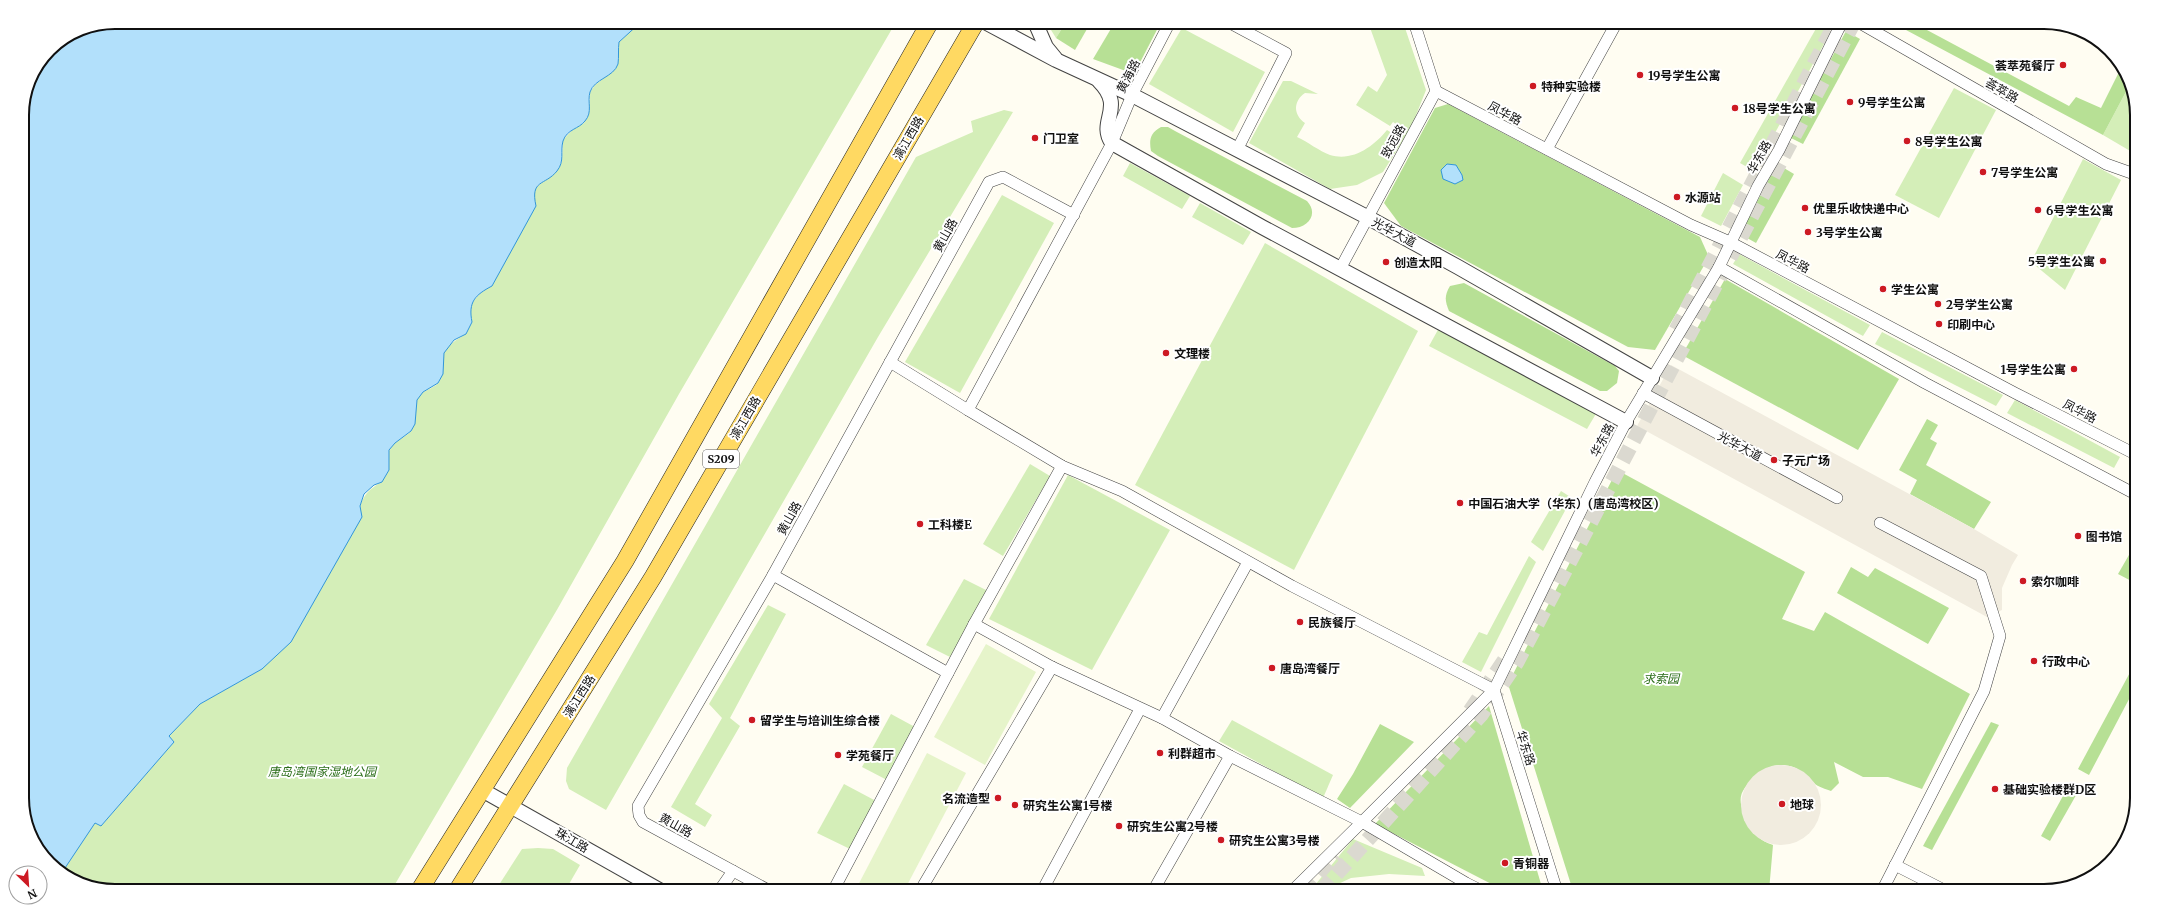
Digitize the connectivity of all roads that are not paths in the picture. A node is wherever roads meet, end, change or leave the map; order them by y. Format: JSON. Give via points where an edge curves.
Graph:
{"nodes":[{"id":1,"x":926,"y":29,"type":"edge"},
{"id":2,"x":972,"y":29,"type":"edge"},
{"id":3,"x":998,"y":29,"type":"edge"},
{"id":4,"x":1038,"y":29,"type":"edge"},
{"id":5,"x":1166,"y":29,"type":"edge"},
{"id":6,"x":1241,"y":29,"type":"edge"},
{"id":7,"x":1416,"y":29,"type":"edge"},
{"id":8,"x":1613,"y":29,"type":"edge"},
{"id":9,"x":1839,"y":29,"type":"edge"},
{"id":10,"x":1870,"y":29,"type":"edge"},
{"id":11,"x":1056,"y":60,"type":"junction"},
{"id":12,"x":1098,"y":79,"type":"junction"},
{"id":13,"x":1436,"y":91,"type":"junction"},
{"id":14,"x":1132,"y":95,"type":"junction"},
{"id":15,"x":1112,"y":143,"type":"junction"},
{"id":16,"x":1547,"y":149,"type":"junction"},
{"id":17,"x":1237,"y":150,"type":"junction"},
{"id":18,"x":2130,"y":173,"type":"edge"},
{"id":19,"x":1074,"y":215,"type":"junction"},
{"id":20,"x":1367,"y":217,"type":"junction"},
{"id":21,"x":1730,"y":242,"type":"junction"},
{"id":22,"x":1719,"y":267,"type":"junction"},
{"id":23,"x":1340,"y":269,"type":"junction"},
{"id":24,"x":890,"y":362,"type":"junction"},
{"id":25,"x":1652,"y":378,"type":"junction"},
{"id":26,"x":1643,"y":393,"type":"junction"},
{"id":27,"x":968,"y":410,"type":"junction"},
{"id":28,"x":1626,"y":422,"type":"junction"},
{"id":29,"x":2130,"y":450,"type":"edge"},
{"id":30,"x":1062,"y":466,"type":"junction"},
{"id":31,"x":2130,"y":491,"type":"edge"},
{"id":32,"x":1837,"y":498,"type":"dead end"},
{"id":33,"x":1880,"y":523,"type":"dead end"},
{"id":34,"x":1248,"y":562,"type":"junction"},
{"id":35,"x":773,"y":575,"type":"junction"},
{"id":36,"x":974,"y":624,"type":"junction"},
{"id":37,"x":1052,"y":667,"type":"junction"},
{"id":38,"x":948,"y":673,"type":"junction"},
{"id":39,"x":1494,"y":690,"type":"junction"},
{"id":40,"x":1140,"y":709,"type":"junction"},
{"id":41,"x":1162,"y":718,"type":"junction"},
{"id":42,"x":1230,"y":756,"type":"junction"},
{"id":43,"x":482,"y":790,"type":"junction"},
{"id":44,"x":510,"y":806,"type":"junction"},
{"id":45,"x":1362,"y":822,"type":"junction"},
{"id":46,"x":1895,"y":865,"type":"junction"},
{"id":47,"x":733,"y":871,"type":"junction"},
{"id":48,"x":424,"y":884,"type":"edge"},
{"id":49,"x":461,"y":884,"type":"edge"},
{"id":50,"x":649,"y":884,"type":"edge"},
{"id":51,"x":724,"y":884,"type":"edge"},
{"id":52,"x":757,"y":884,"type":"edge"},
{"id":53,"x":837,"y":884,"type":"edge"},
{"id":54,"x":924,"y":884,"type":"edge"},
{"id":55,"x":1046,"y":884,"type":"edge"},
{"id":56,"x":1157,"y":884,"type":"edge"},
{"id":57,"x":1299,"y":884,"type":"edge"},
{"id":58,"x":1459,"y":884,"type":"edge"},
{"id":59,"x":1555,"y":884,"type":"edge"},
{"id":60,"x":1886,"y":884,"type":"edge"},
{"id":61,"x":1932,"y":884,"type":"edge"}],
"edges":[{"from":1,"to":43,"type":"main road","number":"S209","via":[[625,561]]},
{"from":2,"to":44,"type":"main road","name":"漓江西路","number":"S209","via":[[652,577]]},
{"from":3,"to":11,"type":"street","name":"光华大道"},
{"from":4,"to":11,"type":"street","via":[[1046,47]]},
{"from":5,"to":14,"type":"street","name":"黄海路"},
{"from":6,"to":17,"type":"street","via":[[1286,53]]},
{"from":7,"to":13,"type":"street"},
{"from":8,"to":16,"type":"street"},
{"from":9,"to":21,"type":"street","name":"华东路"},
{"from":10,"to":18,"type":"street","name":"荟萃路","via":[[2106,164]]},
{"from":11,"to":12,"type":"street","name":"光华大道"},
{"from":12,"to":14,"type":"street","name":"光华大道"},
{"from":12,"to":15,"type":"street","via":[[1108,89],[1112,100],[1107,127],[1107,136]]},
{"from":13,"to":16,"type":"street","name":"凤华路"},
{"from":13,"to":20,"type":"street","name":"致远路"},
{"from":14,"to":15,"type":"street","name":"黄海路"},
{"from":14,"to":17,"type":"street","name":"光华大道"},
{"from":15,"to":19,"type":"street","name":"黄海路"},
{"from":15,"to":23,"type":"street"},
{"from":16,"to":21,"type":"street","name":"凤华路","via":[[1691,225]]},
{"from":17,"to":20,"type":"street","name":"光华大道"},
{"from":19,"to":24,"type":"street","name":"黄山路","via":[[1003,177],[989,182]]},
{"from":19,"to":27,"type":"street","name":"黄海路"},
{"from":20,"to":23,"type":"street","name":"致远路"},
{"from":20,"to":25,"type":"street","name":"光华大道","via":[[1458,266]]},
{"from":21,"to":22,"type":"street","name":"华东路"},
{"from":21,"to":29,"type":"street","name":"凤华路","via":[[2015,393]]},
{"from":22,"to":25,"type":"street","name":"华东路"},
{"from":22,"to":31,"type":"street","via":[[1925,383]]},
{"from":23,"to":28,"type":"street"},
{"from":24,"to":27,"type":"street"},
{"from":24,"to":35,"type":"street","name":"黄山路"},
{"from":25,"to":26,"type":"street","name":"华东路"},
{"from":26,"to":28,"type":"street","name":"华东路"},
{"from":26,"to":32,"type":"street","name":"光华大道"},
{"from":27,"to":30,"type":"street"},
{"from":28,"to":39,"type":"street","name":"华东路"},
{"from":30,"to":34,"type":"street","via":[[1122,491]]},
{"from":30,"to":36,"type":"street"},
{"from":33,"to":46,"type":"street","via":[[1981,576],[2000,636],[1984,691]]},
{"from":34,"to":39,"type":"street"},
{"from":34,"to":41,"type":"street"},
{"from":35,"to":38,"type":"street"},
{"from":35,"to":47,"type":"street","name":"黄山路","via":[[638,806],[643,822]]},
{"from":36,"to":37,"type":"street"},
{"from":36,"to":38,"type":"street"},
{"from":37,"to":40,"type":"street"},
{"from":37,"to":54,"type":"street"},
{"from":38,"to":53,"type":"street"},
{"from":39,"to":45,"type":"street"},
{"from":39,"to":59,"type":"street","name":"华东路"},
{"from":40,"to":41,"type":"street"},
{"from":40,"to":55,"type":"street"},
{"from":41,"to":42,"type":"street"},
{"from":42,"to":45,"type":"street"},
{"from":42,"to":56,"type":"street"},
{"from":43,"to":44,"type":"street","name":"珠江路"},
{"from":43,"to":48,"type":"main road","number":"S209"},
{"from":44,"to":49,"type":"main road","name":"漓江西路","number":"S209"},
{"from":44,"to":50,"type":"street","name":"珠江路"},
{"from":45,"to":57,"type":"street"},
{"from":45,"to":58,"type":"street"},
{"from":46,"to":60,"type":"street"},
{"from":46,"to":61,"type":"street"},
{"from":47,"to":51,"type":"street"},
{"from":47,"to":52,"type":"street","name":"黄山路"}]}
